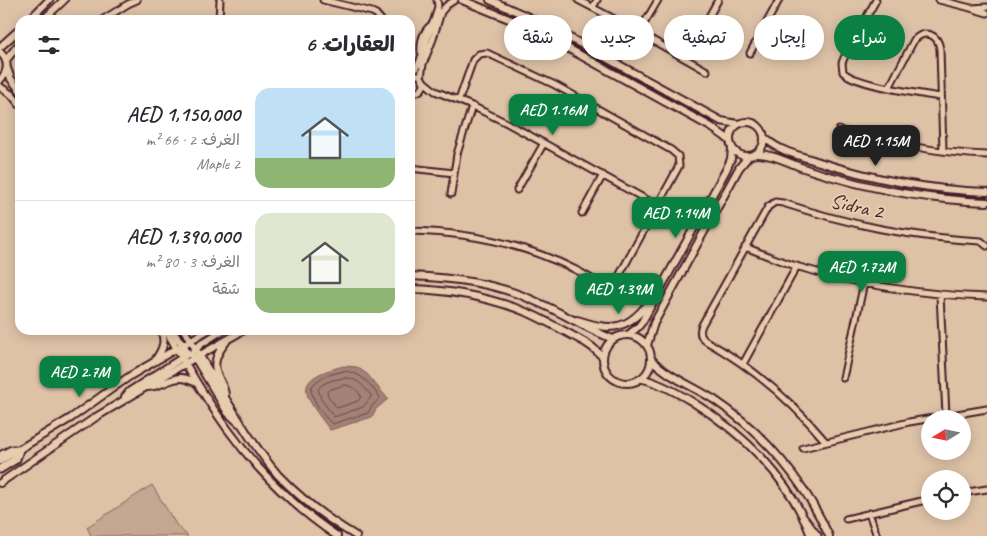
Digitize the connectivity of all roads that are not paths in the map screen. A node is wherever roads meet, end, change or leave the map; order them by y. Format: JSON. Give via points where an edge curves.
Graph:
{"nodes":[{"id":1,"x":49,"y":0,"type":"edge"},
{"id":2,"x":64,"y":0,"type":"edge"},
{"id":3,"x":137,"y":0,"type":"edge"},
{"id":4,"x":220,"y":0,"type":"edge"},
{"id":5,"x":323,"y":0,"type":"edge"},
{"id":6,"x":437,"y":0,"type":"edge"},
{"id":7,"x":454,"y":0,"type":"edge"},
{"id":8,"x":462,"y":0,"type":"edge"},
{"id":9,"x":490,"y":0,"type":"edge"},
{"id":10,"x":578,"y":0,"type":"edge"},
{"id":11,"x":597,"y":0,"type":"edge"},
{"id":12,"x":658,"y":0,"type":"edge"},
{"id":13,"x":718,"y":0,"type":"edge"},
{"id":14,"x":779,"y":0,"type":"edge"},
{"id":15,"x":876,"y":0,"type":"edge"},
{"id":16,"x":939,"y":0,"type":"edge"},
{"id":17,"x":987,"y":7,"type":"edge"},
{"id":18,"x":593,"y":8,"type":"junction"},
{"id":19,"x":972,"y":8,"type":"junction"},
{"id":20,"x":987,"y":13,"type":"edge"},
{"id":21,"x":34,"y":15,"type":"edge"},
{"id":22,"x":48,"y":15,"type":"edge"},
{"id":23,"x":110,"y":15,"type":"edge"},
{"id":24,"x":219,"y":15,"type":"edge"},
{"id":25,"x":377,"y":15,"type":"edge"},
{"id":26,"x":649,"y":15,"type":"edge"},
{"id":27,"x":710,"y":15,"type":"edge"},
{"id":28,"x":15,"y":34,"type":"edge"},
{"id":29,"x":0,"y":47,"type":"edge"},
{"id":30,"x":15,"y":49,"type":"edge"},
{"id":31,"x":0,"y":52,"type":"edge"},
{"id":32,"x":750,"y":53,"type":"dead end"},
{"id":33,"x":6,"y":60,"type":"junction"},
{"id":34,"x":7,"y":68,"type":"junction"},
{"id":35,"x":415,"y":69,"type":"edge"},
{"id":36,"x":707,"y":70,"type":"dead end"},
{"id":37,"x":415,"y":74,"type":"edge"},
{"id":38,"x":422,"y":79,"type":"junction"},
{"id":39,"x":0,"y":80,"type":"edge"},
{"id":40,"x":15,"y":84,"type":"edge"},
{"id":41,"x":0,"y":87,"type":"edge"},
{"id":42,"x":889,"y":88,"type":"junction"},
{"id":43,"x":420,"y":91,"type":"junction"},
{"id":44,"x":435,"y":91,"type":"junction"},
{"id":45,"x":415,"y":92,"type":"edge"},
{"id":46,"x":941,"y":97,"type":"junction"},
{"id":47,"x":15,"y":99,"type":"edge"},
{"id":48,"x":458,"y":100,"type":"junction"},
{"id":49,"x":472,"y":106,"type":"junction"},
{"id":50,"x":738,"y":124,"type":"junction"},
{"id":51,"x":839,"y":130,"type":"dead end"},
{"id":52,"x":764,"y":137,"type":"junction"},
{"id":53,"x":544,"y":143,"type":"junction"},
{"id":54,"x":731,"y":145,"type":"junction"},
{"id":55,"x":943,"y":151,"type":"junction"},
{"id":56,"x":757,"y":154,"type":"junction"},
{"id":57,"x":987,"y":155,"type":"edge"},
{"id":58,"x":748,"y":157,"type":"junction"},
{"id":59,"x":415,"y":169,"type":"edge"},
{"id":60,"x":454,"y":173,"type":"junction"},
{"id":61,"x":603,"y":175,"type":"junction"},
{"id":62,"x":517,"y":190,"type":"dead end"},
{"id":63,"x":987,"y":192,"type":"edge"},
{"id":64,"x":451,"y":194,"type":"dead end"},
{"id":65,"x":987,"y":202,"type":"edge"},
{"id":66,"x":658,"y":206,"type":"junction"},
{"id":67,"x":582,"y":213,"type":"dead end"},
{"id":68,"x":415,"y":231,"type":"edge"},
{"id":69,"x":987,"y":246,"type":"edge"},
{"id":70,"x":745,"y":248,"type":"junction"},
{"id":71,"x":797,"y":266,"type":"junction"},
{"id":72,"x":415,"y":276,"type":"edge"},
{"id":73,"x":864,"y":283,"type":"junction"},
{"id":74,"x":415,"y":290,"type":"edge"},
{"id":75,"x":660,"y":290,"type":"junction"},
{"id":76,"x":940,"y":294,"type":"junction"},
{"id":77,"x":987,"y":297,"type":"edge"},
{"id":78,"x":570,"y":319,"type":"junction"},
{"id":79,"x":163,"y":335,"type":"edge"},
{"id":80,"x":170,"y":335,"type":"edge"},
{"id":81,"x":174,"y":335,"type":"edge"},
{"id":82,"x":187,"y":335,"type":"edge"},
{"id":83,"x":199,"y":335,"type":"edge"},
{"id":84,"x":215,"y":335,"type":"edge"},
{"id":85,"x":236,"y":335,"type":"edge"},
{"id":86,"x":628,"y":335,"type":"junction"},
{"id":87,"x":190,"y":340,"type":"junction"},
{"id":88,"x":227,"y":340,"type":"junction"},
{"id":89,"x":613,"y":340,"type":"junction"},
{"id":90,"x":647,"y":345,"type":"junction"},
{"id":91,"x":180,"y":347,"type":"junction"},
{"id":92,"x":193,"y":353,"type":"junction"},
{"id":93,"x":603,"y":357,"type":"junction"},
{"id":94,"x":652,"y":360,"type":"junction"},
{"id":95,"x":184,"y":361,"type":"junction"},
{"id":96,"x":152,"y":364,"type":"junction"},
{"id":97,"x":743,"y":364,"type":"junction"},
{"id":98,"x":843,"y":378,"type":"dead end"},
{"id":99,"x":643,"y":379,"type":"junction"},
{"id":100,"x":197,"y":383,"type":"junction"},
{"id":101,"x":146,"y":387,"type":"junction"},
{"id":102,"x":225,"y":398,"type":"junction"},
{"id":103,"x":124,"y":400,"type":"junction"},
{"id":104,"x":987,"y":409,"type":"edge"},
{"id":105,"x":946,"y":410,"type":"edge"},
{"id":106,"x":971,"y":411,"type":"edge"},
{"id":107,"x":921,"y":420,"type":"edge"},
{"id":108,"x":242,"y":424,"type":"junction"},
{"id":109,"x":826,"y":442,"type":"junction"},
{"id":110,"x":803,"y":448,"type":"dead end"},
{"id":111,"x":19,"y":450,"type":"junction"},
{"id":112,"x":0,"y":456,"type":"edge"},
{"id":113,"x":0,"y":462,"type":"edge"},
{"id":114,"x":0,"y":469,"type":"edge"},
{"id":115,"x":0,"y":483,"type":"edge"},
{"id":116,"x":987,"y":489,"type":"edge"},
{"id":117,"x":971,"y":492,"type":"edge"},
{"id":118,"x":921,"y":501,"type":"edge"},
{"id":119,"x":869,"y":513,"type":"junction"},
{"id":120,"x":804,"y":519,"type":"junction"},
{"id":121,"x":846,"y":519,"type":"dead end"},
{"id":122,"x":337,"y":536,"type":"edge"},
{"id":123,"x":356,"y":536,"type":"edge"},
{"id":124,"x":811,"y":536,"type":"edge"},
{"id":125,"x":817,"y":536,"type":"edge"},
{"id":126,"x":829,"y":536,"type":"edge"},
{"id":127,"x":877,"y":536,"type":"edge"}],
"edges":[{"from":1,"to":21,"type":"street"},
{"from":2,"to":22,"type":"street"},
{"from":3,"to":23,"type":"street"},
{"from":4,"to":24,"type":"street"},
{"from":5,"to":25,"type":"street"},
{"from":6,"to":35,"type":"street","via":[[437,10]]},
{"from":7,"to":38,"type":"street","via":[[441,12]]},
{"from":8,"to":54,"type":"street","via":[[562,45],[718,131]]},
{"from":9,"to":50,"type":"street","via":[[559,32],[716,118]]},
{"from":10,"to":18,"type":"street"},
{"from":11,"to":18,"type":"street"},
{"from":12,"to":26,"type":"street"},
{"from":13,"to":27,"type":"street"},
{"from":14,"to":32,"type":"street"},
{"from":15,"to":42,"type":"street","via":[[842,67],[851,77]]},
{"from":16,"to":19,"type":"street"},
{"from":17,"to":19,"type":"street"},
{"from":18,"to":36,"type":"street"},
{"from":19,"to":20,"type":"street"},
{"from":28,"to":29,"type":"street"},
{"from":30,"to":33,"type":"street"},
{"from":31,"to":33,"type":"street"},
{"from":33,"to":34,"type":"street"},
{"from":34,"to":39,"type":"street"},
{"from":34,"to":40,"type":"street"},
{"from":37,"to":38,"type":"street"},
{"from":38,"to":43,"type":"street"},
{"from":38,"to":44,"type":"street"},
{"from":41,"to":47,"type":"street"},
{"from":42,"to":46,"type":"street"},
{"from":42,"to":46,"type":"street","via":[[914,40],[927,34],[934,36],[940,46]]},
{"from":43,"to":44,"type":"street"},
{"from":43,"to":45,"type":"street"},
{"from":44,"to":48,"type":"street"},
{"from":46,"to":55,"type":"street"},
{"from":48,"to":49,"type":"street"},
{"from":48,"to":66,"type":"street","via":[[473,60],[483,53],[555,85],[675,152],[679,166]]},
{"from":49,"to":53,"type":"street"},
{"from":49,"to":60,"type":"street"},
{"from":50,"to":52,"type":"street","via":[[752,123],[760,128]]},
{"from":50,"to":54,"type":"street","via":[[732,132]]},
{"from":51,"to":55,"type":"street","via":[[894,144]]},
{"from":52,"to":56,"type":"street","via":[[763,146]]},
{"from":52,"to":63,"type":"street","via":[[783,150],[866,176],[920,186]]},
{"from":53,"to":61,"type":"street"},
{"from":53,"to":62,"type":"street"},
{"from":54,"to":58,"type":"street","via":[[739,155]]},
{"from":54,"to":75,"type":"street","via":[[726,170]]},
{"from":55,"to":57,"type":"street"},
{"from":56,"to":58,"type":"street"},
{"from":56,"to":65,"type":"street","via":[[774,156],[872,187],[917,196]]},
{"from":58,"to":90,"type":"street","via":[[654,323]]},
{"from":59,"to":60,"type":"street"},
{"from":60,"to":64,"type":"street"},
{"from":61,"to":66,"type":"street"},
{"from":61,"to":67,"type":"street"},
{"from":66,"to":68,"type":"street","via":[[619,276],[608,284],[553,259],[503,243]]},
{"from":69,"to":70,"type":"street","name":"Sidra 2","via":[[981,242],[875,228],[775,202],[768,207]]},
{"from":70,"to":71,"type":"street"},
{"from":70,"to":97,"type":"street","name":"Sidra 2","via":[[700,329],[702,338]]},
{"from":71,"to":73,"type":"street"},
{"from":71,"to":97,"type":"street"},
{"from":72,"to":78,"type":"street","via":[[499,288],[536,301]]},
{"from":73,"to":76,"type":"street"},
{"from":73,"to":98,"type":"street"},
{"from":74,"to":93,"type":"street","via":[[466,295],[512,307],[586,343]]},
{"from":75,"to":78,"type":"street","via":[[634,319],[619,326],[602,327]]},
{"from":75,"to":86,"type":"street","via":[[642,322]]},
{"from":76,"to":77,"type":"street"},
{"from":76,"to":105,"type":"street"},
{"from":78,"to":89,"type":"street"},
{"from":79,"to":96,"type":"street","via":[[164,344]]},
{"from":80,"to":91,"type":"street"},
{"from":81,"to":91,"type":"street"},
{"from":82,"to":87,"type":"street"},
{"from":83,"to":87,"type":"street"},
{"from":84,"to":92,"type":"street"},
{"from":85,"to":88,"type":"street"},
{"from":86,"to":89,"type":"street"},
{"from":86,"to":90,"type":"street"},
{"from":87,"to":91,"type":"street"},
{"from":87,"to":92,"type":"street"},
{"from":88,"to":92,"type":"street"},
{"from":88,"to":102,"type":"street","via":[[215,364]]},
{"from":89,"to":93,"type":"street"},
{"from":90,"to":94,"type":"street"},
{"from":91,"to":92,"type":"street"},
{"from":91,"to":95,"type":"street"},
{"from":91,"to":96,"type":"street"},
{"from":92,"to":95,"type":"street"},
{"from":92,"to":102,"type":"street"},
{"from":92,"to":108,"type":"street","via":[[228,413]]},
{"from":93,"to":99,"type":"street","via":[[606,371],[618,382],[635,383]]},
{"from":94,"to":99,"type":"street"},
{"from":94,"to":126,"type":"street","via":[[665,372],[721,404],[760,437],[802,488]]},
{"from":95,"to":100,"type":"street"},
{"from":95,"to":101,"type":"street"},
{"from":95,"to":103,"type":"street","via":[[130,391]]},
{"from":96,"to":111,"type":"street"},
{"from":97,"to":109,"type":"street","name":"Sidra 2","via":[[788,400]]},
{"from":99,"to":120,"type":"street","via":[[686,398],[741,437],[786,488]]},
{"from":100,"to":101,"type":"street","via":[[181,378]]},
{"from":100,"to":122,"type":"street","via":[[235,440],[271,482],[306,515]]},
{"from":101,"to":103,"type":"street"},
{"from":102,"to":108,"type":"street"},
{"from":103,"to":115,"type":"street"},
{"from":104,"to":106,"type":"street"},
{"from":107,"to":109,"type":"street"},
{"from":108,"to":123,"type":"street","via":[[266,461],[289,486],[327,518]]},
{"from":109,"to":110,"type":"street"},
{"from":111,"to":112,"type":"main road"},
{"from":111,"to":113,"type":"street"},
{"from":111,"to":114,"type":"main road","via":[[16,459]]},
{"from":116,"to":117,"type":"street"},
{"from":118,"to":119,"type":"street"},
{"from":119,"to":121,"type":"street"},
{"from":119,"to":127,"type":"street"},
{"from":120,"to":124,"type":"street"},
{"from":120,"to":125,"type":"main road"}]}
